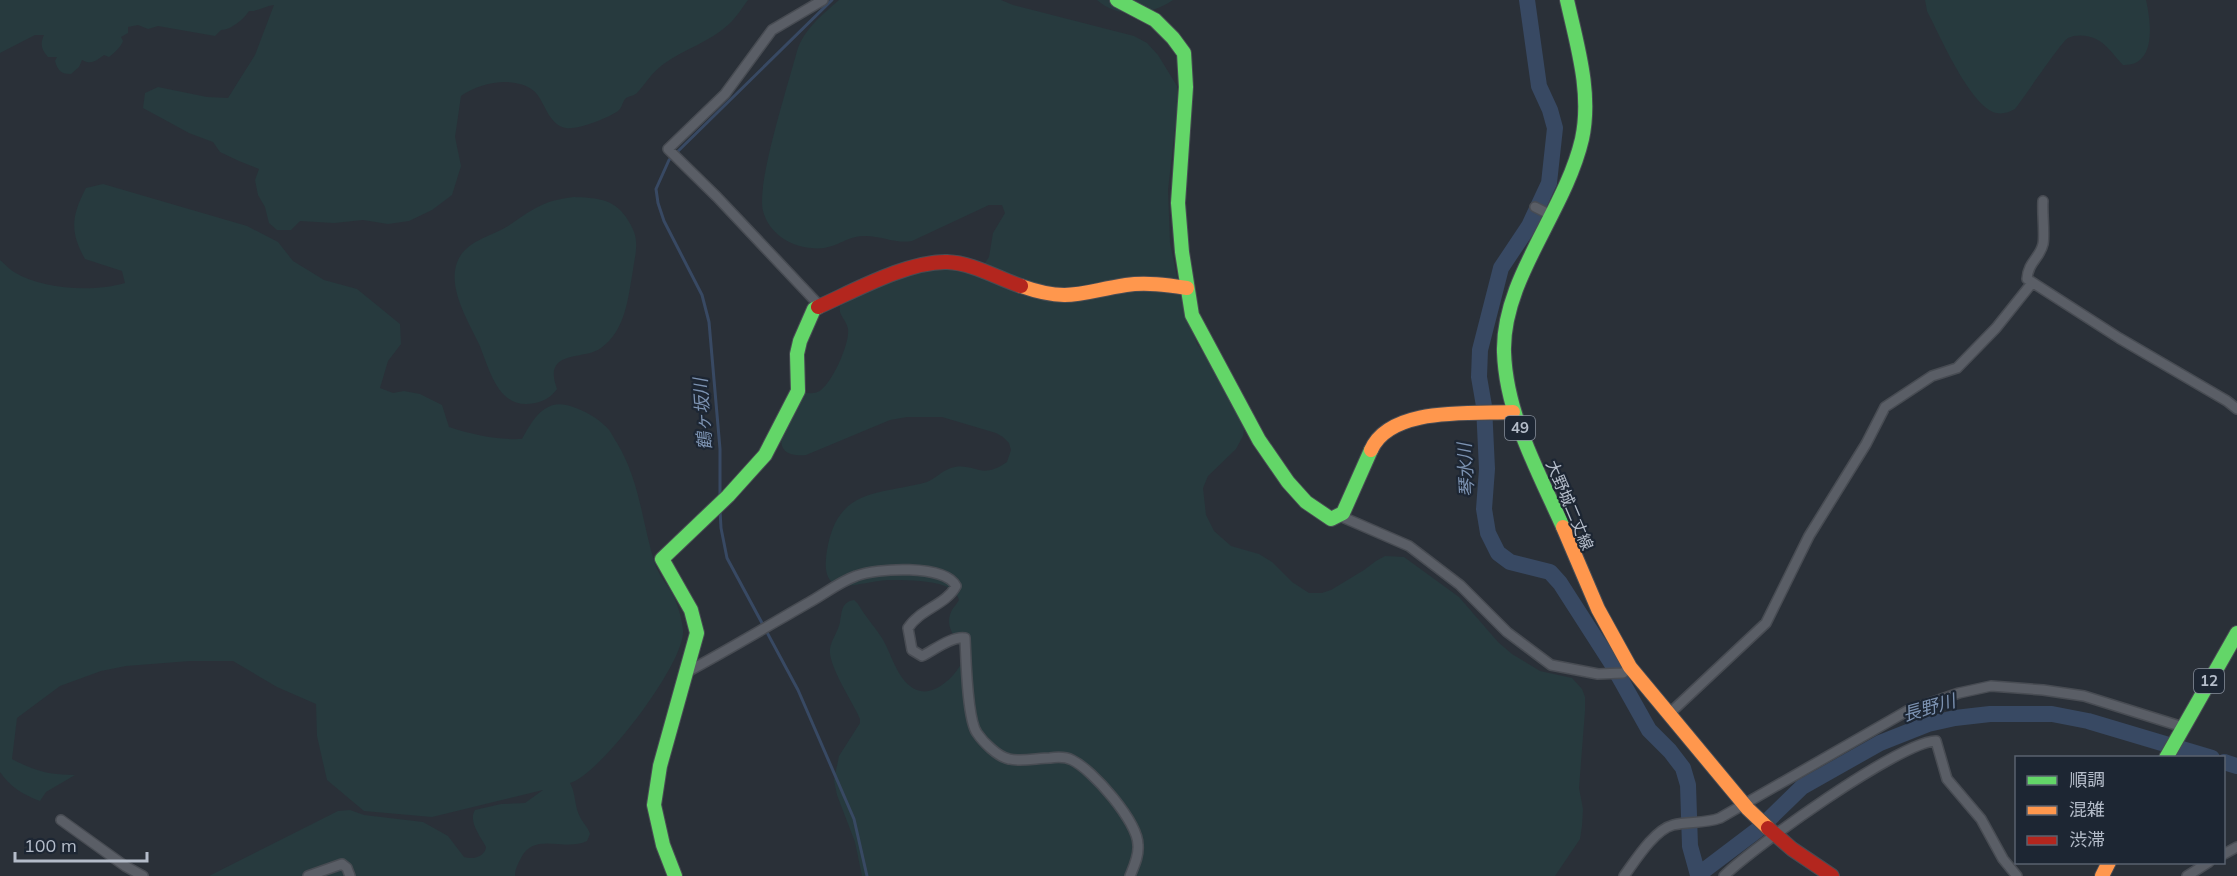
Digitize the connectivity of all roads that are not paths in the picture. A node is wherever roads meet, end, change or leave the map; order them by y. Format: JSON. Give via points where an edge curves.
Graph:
{"nodes":[{"id":1,"x":823,"y":0,"type":"edge"},
{"id":2,"x":1117,"y":0,"type":"edge"},
{"id":3,"x":1567,"y":0,"type":"edge"},
{"id":4,"x":2043,"y":201,"type":"dead end"},
{"id":5,"x":2032,"y":283,"type":"junction"},
{"id":6,"x":1187,"y":288,"type":"junction"},
{"id":7,"x":820,"y":306,"type":"junction"},
{"id":8,"x":2237,"y":409,"type":"edge"},
{"id":9,"x":1513,"y":412,"type":"junction"},
{"id":10,"x":1340,"y":516,"type":"junction"},
{"id":11,"x":2237,"y":633,"type":"edge"},
{"id":12,"x":1626,"y":670,"type":"junction"},
{"id":13,"x":687,"y":672,"type":"junction"},
{"id":14,"x":1670,"y":712,"type":"junction"},
{"id":15,"x":2183,"y":728,"type":"junction"},
{"id":16,"x":2167,"y":756,"type":"edge"},
{"id":17,"x":1747,"y":807,"type":"junction"},
{"id":18,"x":60,"y":820,"type":"dead end"},
{"id":19,"x":1774,"y":834,"type":"junction"},
{"id":20,"x":2206,"y":864,"type":"edge"},
{"id":21,"x":143,"y":876,"type":"edge"},
{"id":22,"x":308,"y":876,"type":"edge"},
{"id":23,"x":350,"y":876,"type":"edge"},
{"id":24,"x":675,"y":876,"type":"edge"},
{"id":25,"x":1130,"y":876,"type":"edge"},
{"id":26,"x":1624,"y":876,"type":"edge"},
{"id":27,"x":1724,"y":876,"type":"edge"},
{"id":28,"x":1833,"y":876,"type":"edge"},
{"id":29,"x":2017,"y":876,"type":"edge"},
{"id":30,"x":2187,"y":876,"type":"edge"}],
"edges":[{"from":1,"to":7,"type":"street","via":[[772,30],[725,94],[668,149]]},
{"from":2,"to":6,"type":"street","via":[[1155,20],[1184,53],[1186,87],[1178,203]]},
{"from":3,"to":9,"type":"street","name":"大野城二丈線","number":"49","via":[[1585,117],[1575,165],[1543,211],[1508,317],[1504,365]]},
{"from":4,"to":5,"type":"street","via":[[2044,242],[2028,268],[2027,279]]},
{"from":5,"to":8,"type":"street"},
{"from":5,"to":14,"type":"street","via":[[1957,368],[1932,376],[1885,407],[1809,537],[1766,623]]},
{"from":6,"to":7,"type":"street","via":[[1127,285],[1070,296],[1042,292],[978,268],[948,262],[901,271]]},
{"from":6,"to":10,"type":"street","via":[[1192,315],[1259,440],[1306,502],[1331,519]]},
{"from":7,"to":13,"type":"street","via":[[814,309],[800,341],[798,391],[765,455],[662,559],[696,624]]},
{"from":9,"to":10,"type":"street","via":[[1422,417],[1386,430],[1376,439]]},
{"from":9,"to":12,"type":"street","name":"大野城二丈線","number":"49"},
{"from":10,"to":12,"type":"street","via":[[1409,546],[1551,665],[1598,674]]},
{"from":11,"to":15,"type":"street","number":"12"},
{"from":12,"to":14,"type":"street","name":"大野城二丈線","number":"49"},
{"from":13,"to":24,"type":"street","via":[[660,766],[654,805]]},
{"from":13,"to":25,"type":"street","via":[[856,575],[904,569],[945,575],[956,586],[951,596],[912,621],[908,628],[912,650],[922,656],[948,641],[965,638],[970,705],[977,733],[1008,759],[1065,758],[1087,771],[1123,809],[1135,831],[1137,860]]},
{"from":14,"to":17,"type":"street","name":"大野城二丈線","number":"49"},
{"from":15,"to":16,"type":"street","number":"12"},
{"from":15,"to":17,"type":"street","via":[[2084,696],[1990,686],[1906,711]]},
{"from":17,"to":19,"type":"street","number":"49"},
{"from":17,"to":26,"type":"street","via":[[1707,822],[1667,827]]},
{"from":18,"to":21,"type":"street"},
{"from":19,"to":27,"type":"street"},
{"from":19,"to":28,"type":"street","number":"49"},
{"from":19,"to":29,"type":"street","via":[[1871,771],[1936,741],[1947,779],[1981,819]]},
{"from":20,"to":30,"type":"street"},
{"from":22,"to":23,"type":"street","via":[[342,864]]}]}
